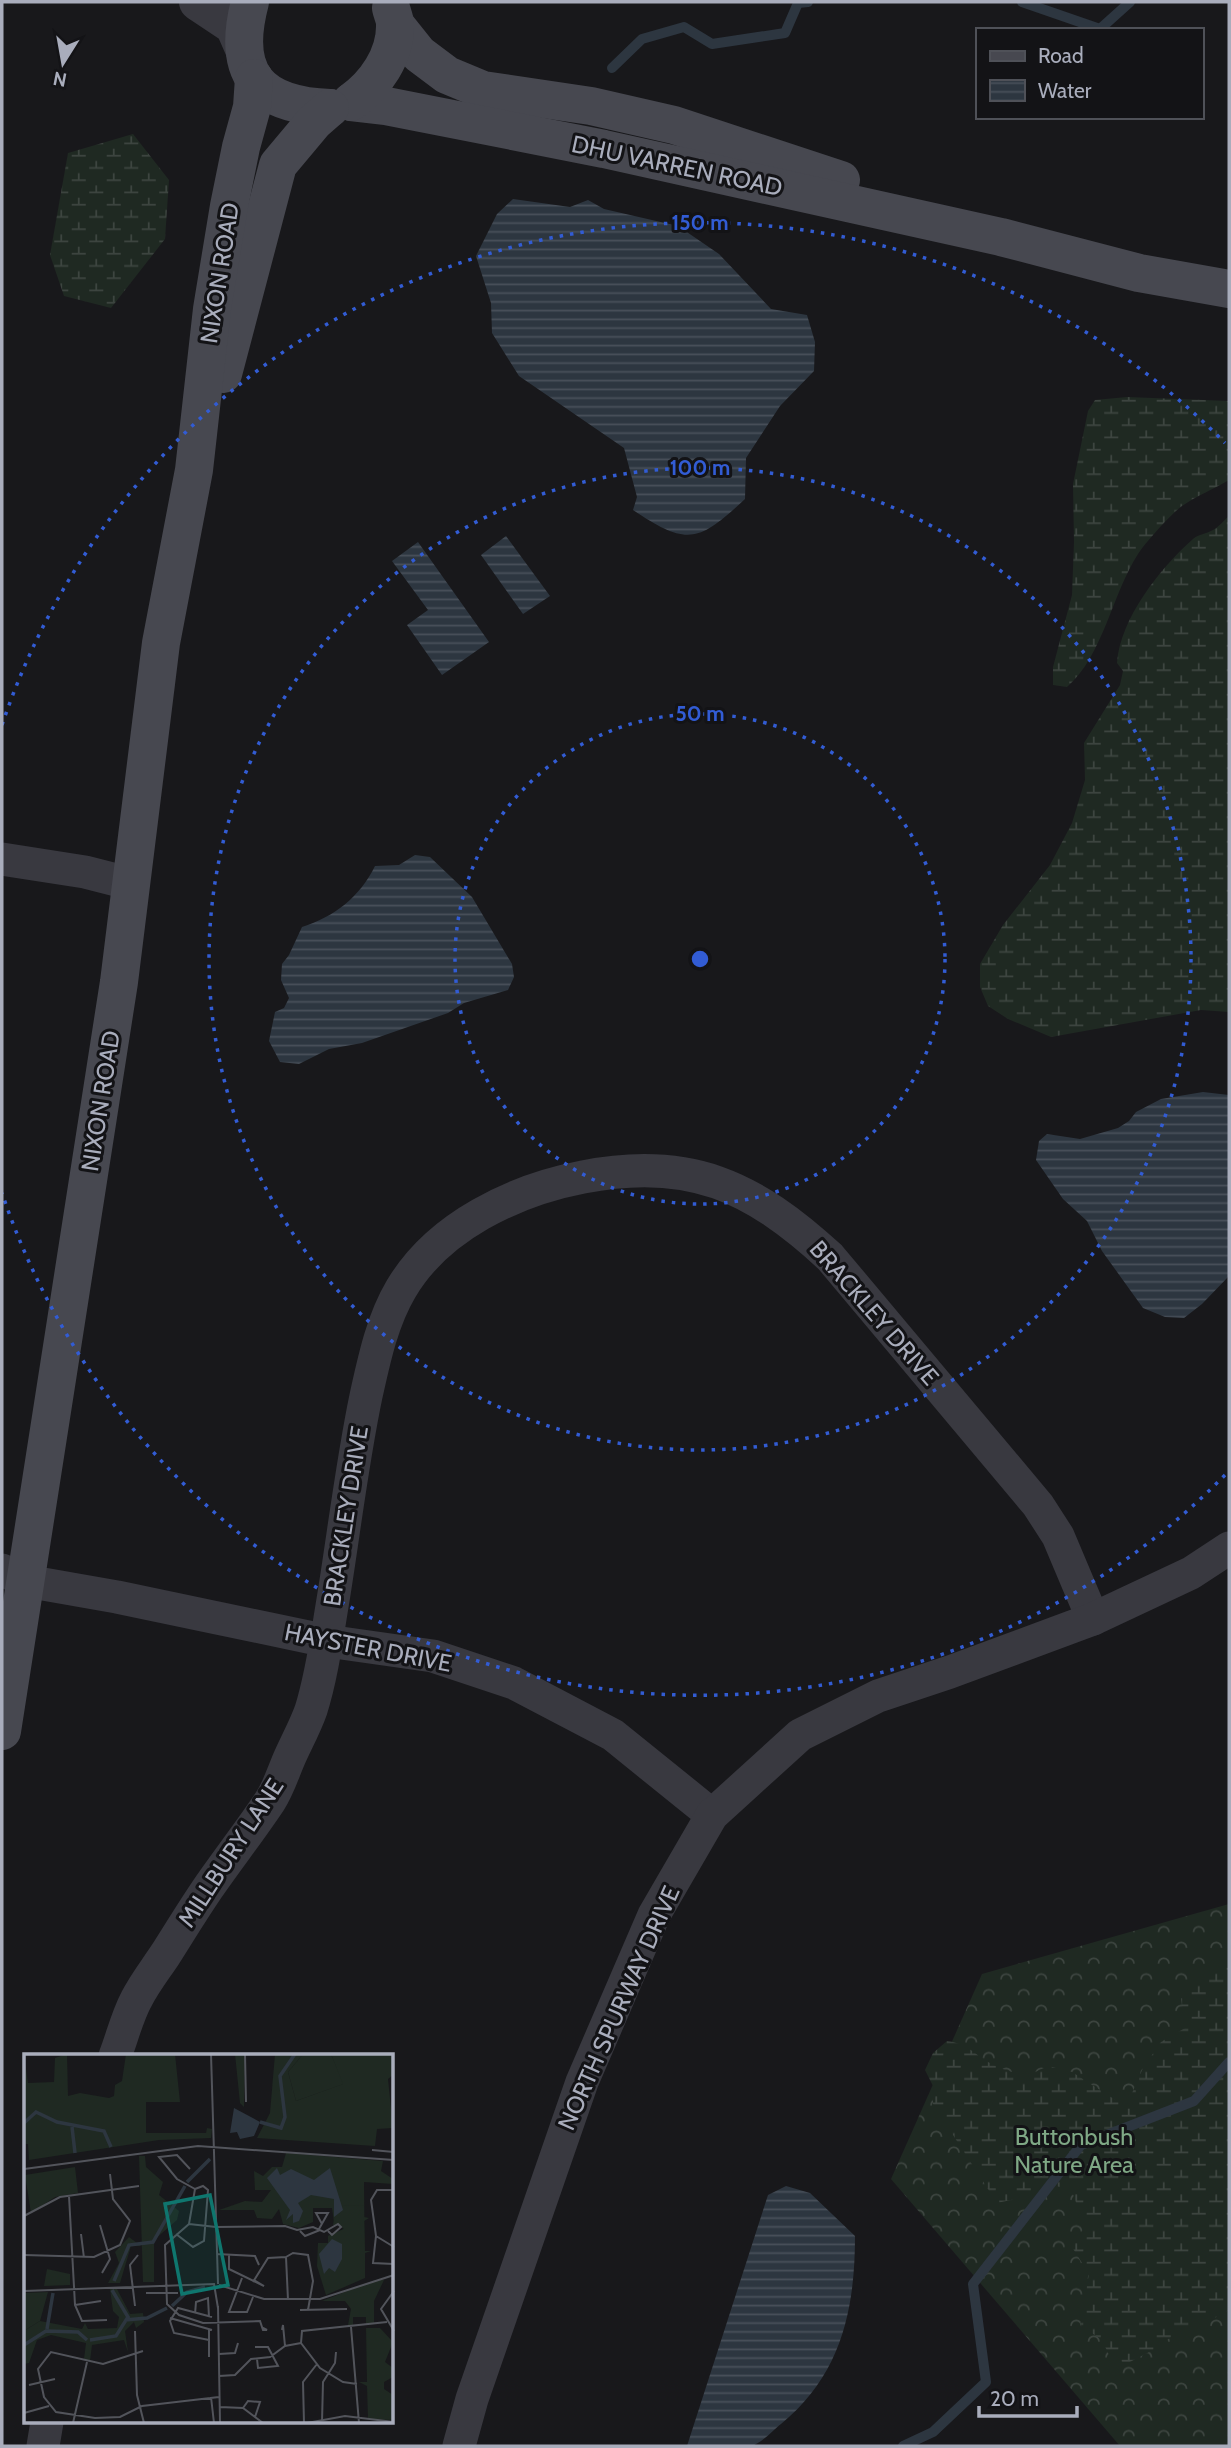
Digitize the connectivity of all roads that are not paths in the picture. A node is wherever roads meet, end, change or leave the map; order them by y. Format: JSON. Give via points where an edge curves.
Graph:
{"nodes":[{"id":1,"x":198,"y":2,"type":"edge"},
{"id":2,"x":250,"y":2,"type":"edge"},
{"id":3,"x":392,"y":13,"type":"edge"},
{"id":4,"x":249,"y":64,"type":"junction"},
{"id":5,"x":341,"y":105,"type":"junction"},
{"id":6,"x":1001,"y":237,"type":"junction"},
{"id":7,"x":1229,"y":289,"type":"edge"},
{"id":8,"x":194,"y":470,"type":"junction"},
{"id":9,"x":2,"y":859,"type":"edge"},
{"id":10,"x":132,"y":884,"type":"junction"},
{"id":11,"x":1229,"y":1548,"type":"edge"},
{"id":12,"x":10,"y":1579,"type":"edge"},
{"id":13,"x":1093,"y":1619,"type":"junction"},
{"id":14,"x":327,"y":1641,"type":"junction"},
{"id":15,"x":2,"y":1731,"type":"edge"},
{"id":16,"x":712,"y":1815,"type":"junction"},
{"id":17,"x":116,"y":2054,"type":"edge"},
{"id":18,"x":47,"y":2424,"type":"edge"},
{"id":19,"x":43,"y":2446,"type":"edge"},
{"id":20,"x":459,"y":2446,"type":"edge"}],
"edges":[{"from":1,"to":4,"type":"street","via":[[234,26]]},
{"from":2,"to":4,"type":"main road","name":"NIXON ROAD","via":[[245,22]]},
{"from":3,"to":5,"type":"main road","name":"NIXON ROAD","via":[[390,51],[383,67],[368,90]]},
{"from":3,"to":6,"type":"main road","name":"DHU VARREN ROAD","via":[[419,54],[447,75],[483,90],[591,106],[674,125]]},
{"from":4,"to":5,"type":"main road","name":"DHU VARREN ROAD","via":[[262,87],[278,98],[301,107]]},
{"from":4,"to":8,"type":"main road","name":"NIXON ROAD","via":[[252,107],[212,309]]},
{"from":5,"to":6,"type":"main road","name":"DHU VARREN ROAD","via":[[386,106],[604,149]]},
{"from":5,"to":8,"type":"main road","name":"NIXON ROAD","via":[[295,143],[278,165]]},
{"from":6,"to":7,"type":"main road","name":"DHU VARREN ROAD","via":[[1139,273]]},
{"from":8,"to":10,"type":"main road","name":"NIXON ROAD","via":[[161,643]]},
{"from":9,"to":10,"type":"street"},
{"from":10,"to":12,"type":"main road","name":"NIXON ROAD","via":[[119,982]]},
{"from":11,"to":13,"type":"street","name":"NORTH SPURWAY DRIVE","via":[[1191,1573]]},
{"from":12,"to":14,"type":"street","name":"HAYSTER DRIVE"},
{"from":12,"to":15,"type":"main road","name":"NIXON ROAD"},
{"from":13,"to":14,"type":"street","name":"BRACKLEY DRIVE","via":[[1058,1536],[1038,1505],[830,1257],[800,1229],[726,1185],[674,1170],[617,1170],[540,1187],[467,1222],[441,1242],[401,1288],[379,1344],[362,1416]]},
{"from":13,"to":16,"type":"street","name":"NORTH SPURWAY DRIVE","via":[[878,1696],[800,1735]]},
{"from":14,"to":16,"type":"street","name":"HAYSTER DRIVE","via":[[433,1656],[514,1683],[613,1735]]},
{"from":14,"to":17,"type":"street","name":"MILLBURY LANE","via":[[310,1711],[272,1798],[135,2001]]},
{"from":16,"to":20,"type":"street","name":"NORTH SPURWAY DRIVE","via":[[654,1915],[582,2082]]},
{"from":18,"to":19,"type":"street"}]}
